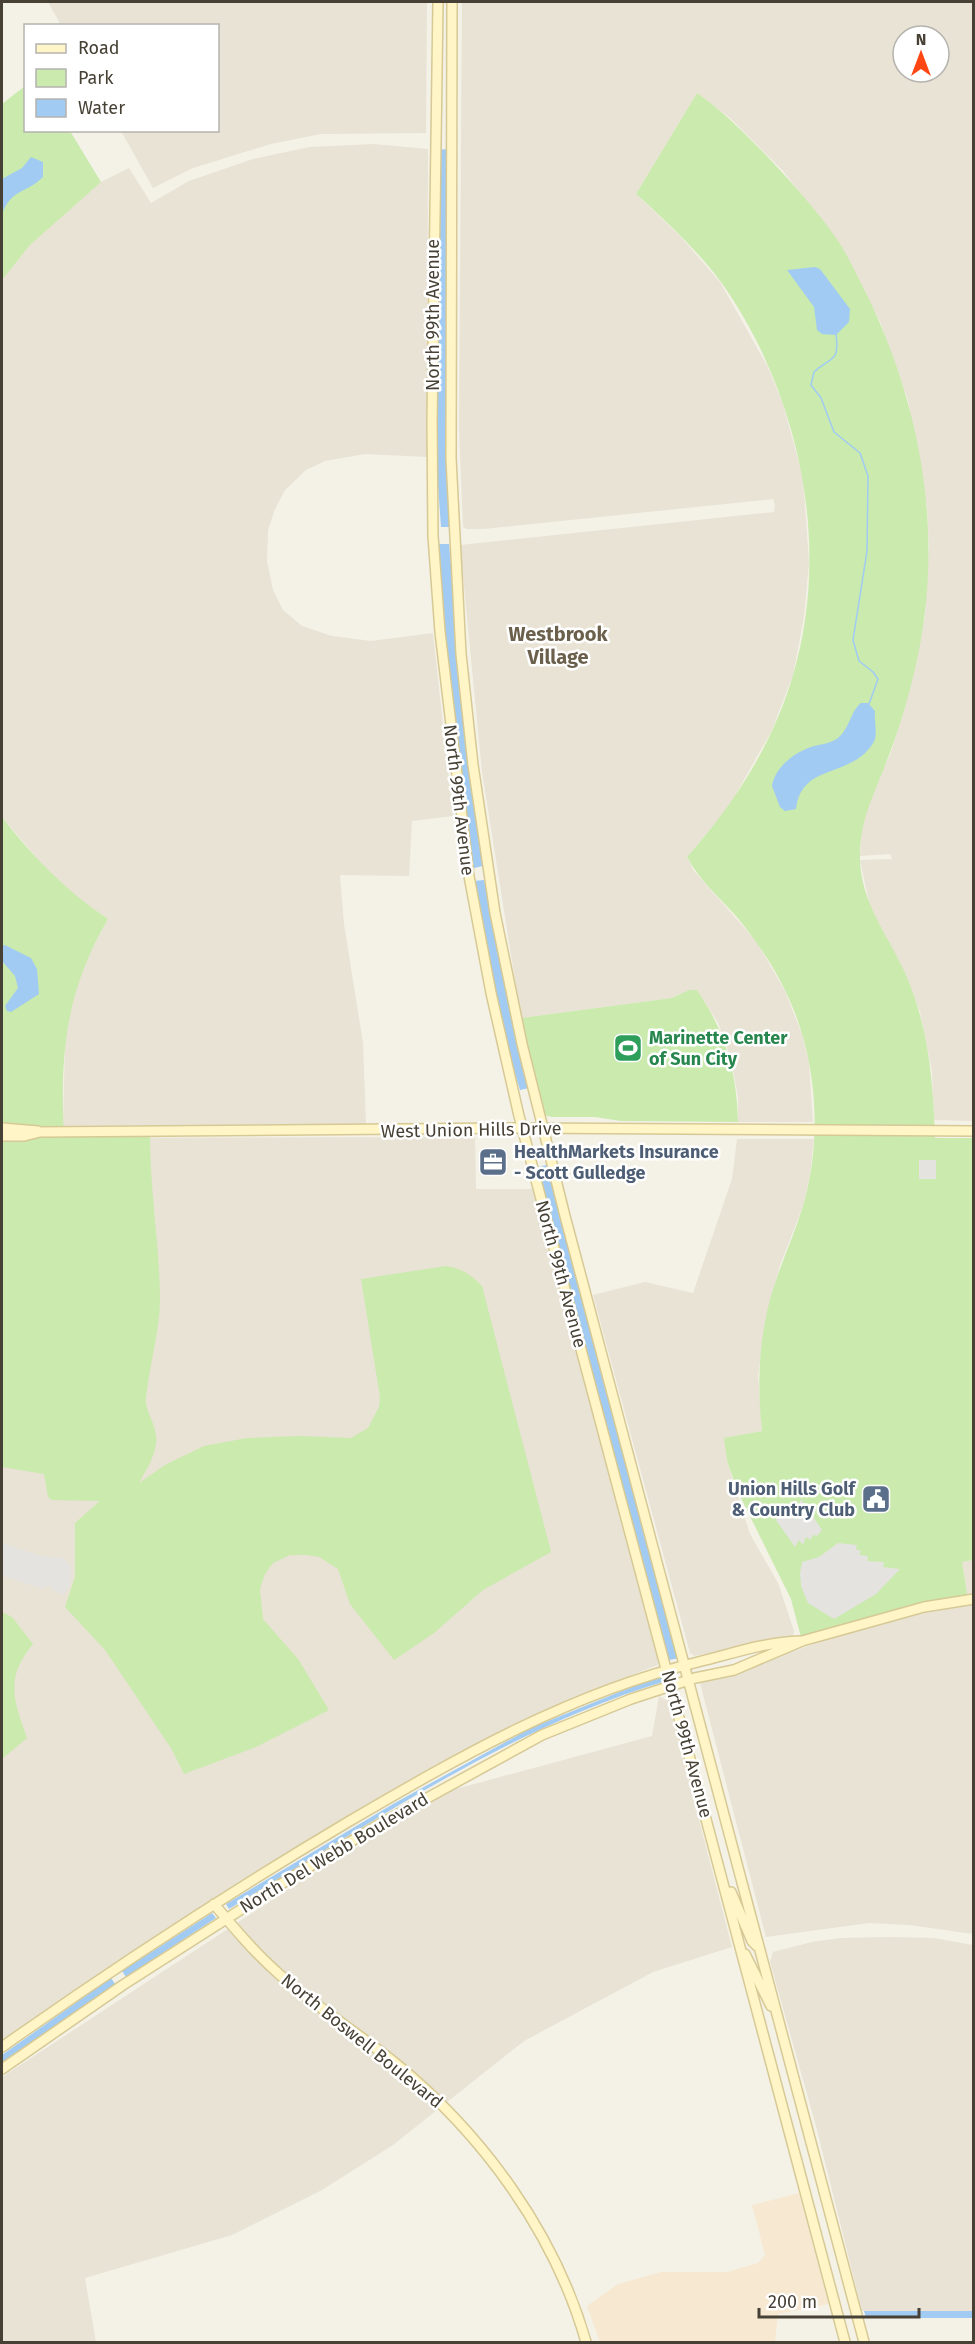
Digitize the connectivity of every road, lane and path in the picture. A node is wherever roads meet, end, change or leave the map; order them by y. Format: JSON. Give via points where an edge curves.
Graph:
{"nodes":[{"id":1,"x":438,"y":2,"type":"edge"},
{"id":2,"x":452,"y":2,"type":"edge"},
{"id":3,"x":2,"y":1128,"type":"edge"},
{"id":4,"x":523,"y":1128,"type":"junction"},
{"id":5,"x":543,"y":1128,"type":"junction"},
{"id":6,"x":974,"y":1131,"type":"edge"},
{"id":7,"x":40,"y":1132,"type":"junction"},
{"id":8,"x":2,"y":1136,"type":"edge"},
{"id":9,"x":974,"y":1599,"type":"edge"},
{"id":10,"x":802,"y":1641,"type":"junction"},
{"id":11,"x":685,"y":1665,"type":"junction"},
{"id":12,"x":667,"y":1669,"type":"junction"},
{"id":13,"x":689,"y":1680,"type":"junction"},
{"id":14,"x":671,"y":1686,"type":"junction"},
{"id":15,"x":720,"y":1868,"type":"junction"},
{"id":16,"x":214,"y":1904,"type":"junction"},
{"id":17,"x":226,"y":1918,"type":"junction"},
{"id":18,"x":760,"y":1947,"type":"junction"},
{"id":19,"x":742,"y":1952,"type":"junction"},
{"id":20,"x":781,"y":2027,"type":"junction"},
{"id":21,"x":2,"y":2047,"type":"edge"},
{"id":22,"x":2,"y":2069,"type":"edge"},
{"id":23,"x":863,"y":2338,"type":"edge"},
{"id":24,"x":844,"y":2340,"type":"edge"},
{"id":25,"x":586,"y":2343,"type":"edge"}],
"edges":[{"from":1,"to":4,"type":"main road","name":"North 99th Avenue","via":[[432,422],[439,623],[468,876]]},
{"from":2,"to":5,"type":"main road","name":"North 99th Avenue","via":[[451,458],[461,654],[472,765],[494,903]]},
{"from":3,"to":7,"type":"main road","name":"West Union Hills Drive"},
{"from":4,"to":5,"type":"main road","name":"West Union Hills Drive"},
{"from":4,"to":7,"type":"main road","name":"West Union Hills Drive"},
{"from":4,"to":12,"type":"main road","name":"North 99th Avenue"},
{"from":5,"to":6,"type":"main road","name":"West Union Hills Drive"},
{"from":5,"to":11,"type":"main road","name":"North 99th Avenue"},
{"from":7,"to":8,"type":"main road","name":"West Union Hills Drive"},
{"from":9,"to":10,"type":"main road","via":[[924,1607]]},
{"from":10,"to":11,"type":"main road","name":"North Del Webb Boulevard"},
{"from":10,"to":13,"type":"main road","name":"North Del Webb Boulevard","via":[[734,1670]]},
{"from":11,"to":12,"type":"main road","name":"North Del Webb Boulevard"},
{"from":11,"to":13,"type":"main road","name":"North 99th Avenue"},
{"from":12,"to":14,"type":"main road","name":"North 99th Avenue"},
{"from":12,"to":16,"type":"main road","name":"North Del Webb Boulevard","via":[[589,1695],[514,1730],[370,1809]]},
{"from":13,"to":14,"type":"main road","name":"North Del Webb Boulevard"},
{"from":13,"to":18,"type":"main road","name":"North 99th Avenue"},
{"from":14,"to":15,"type":"main road","name":"North 99th Avenue"},
{"from":14,"to":17,"type":"main road","name":"North Del Webb Boulevard","via":[[588,1714],[516,1748],[378,1825]]},
{"from":15,"to":18,"type":"main road","via":[[752,1941]]},
{"from":15,"to":19,"type":"main road","name":"North 99th Avenue"},
{"from":16,"to":17,"type":"main road","name":"North Boswell Boulevard"},
{"from":16,"to":21,"type":"main road","name":"North Del Webb Boulevard"},
{"from":17,"to":22,"type":"main road","name":"North Del Webb Boulevard"},
{"from":17,"to":25,"type":"main road","name":"North Boswell Boulevard","via":[[278,1973],[394,2062],[446,2108],[487,2156],[546,2247]]},
{"from":18,"to":20,"type":"main road","name":"North 99th Avenue"},
{"from":19,"to":20,"type":"main road","via":[[752,1962]]},
{"from":19,"to":24,"type":"main road","name":"North 99th Avenue"},
{"from":20,"to":23,"type":"main road","name":"North 99th Avenue"},
{"from":23,"to":24,"type":"main road"}]}
